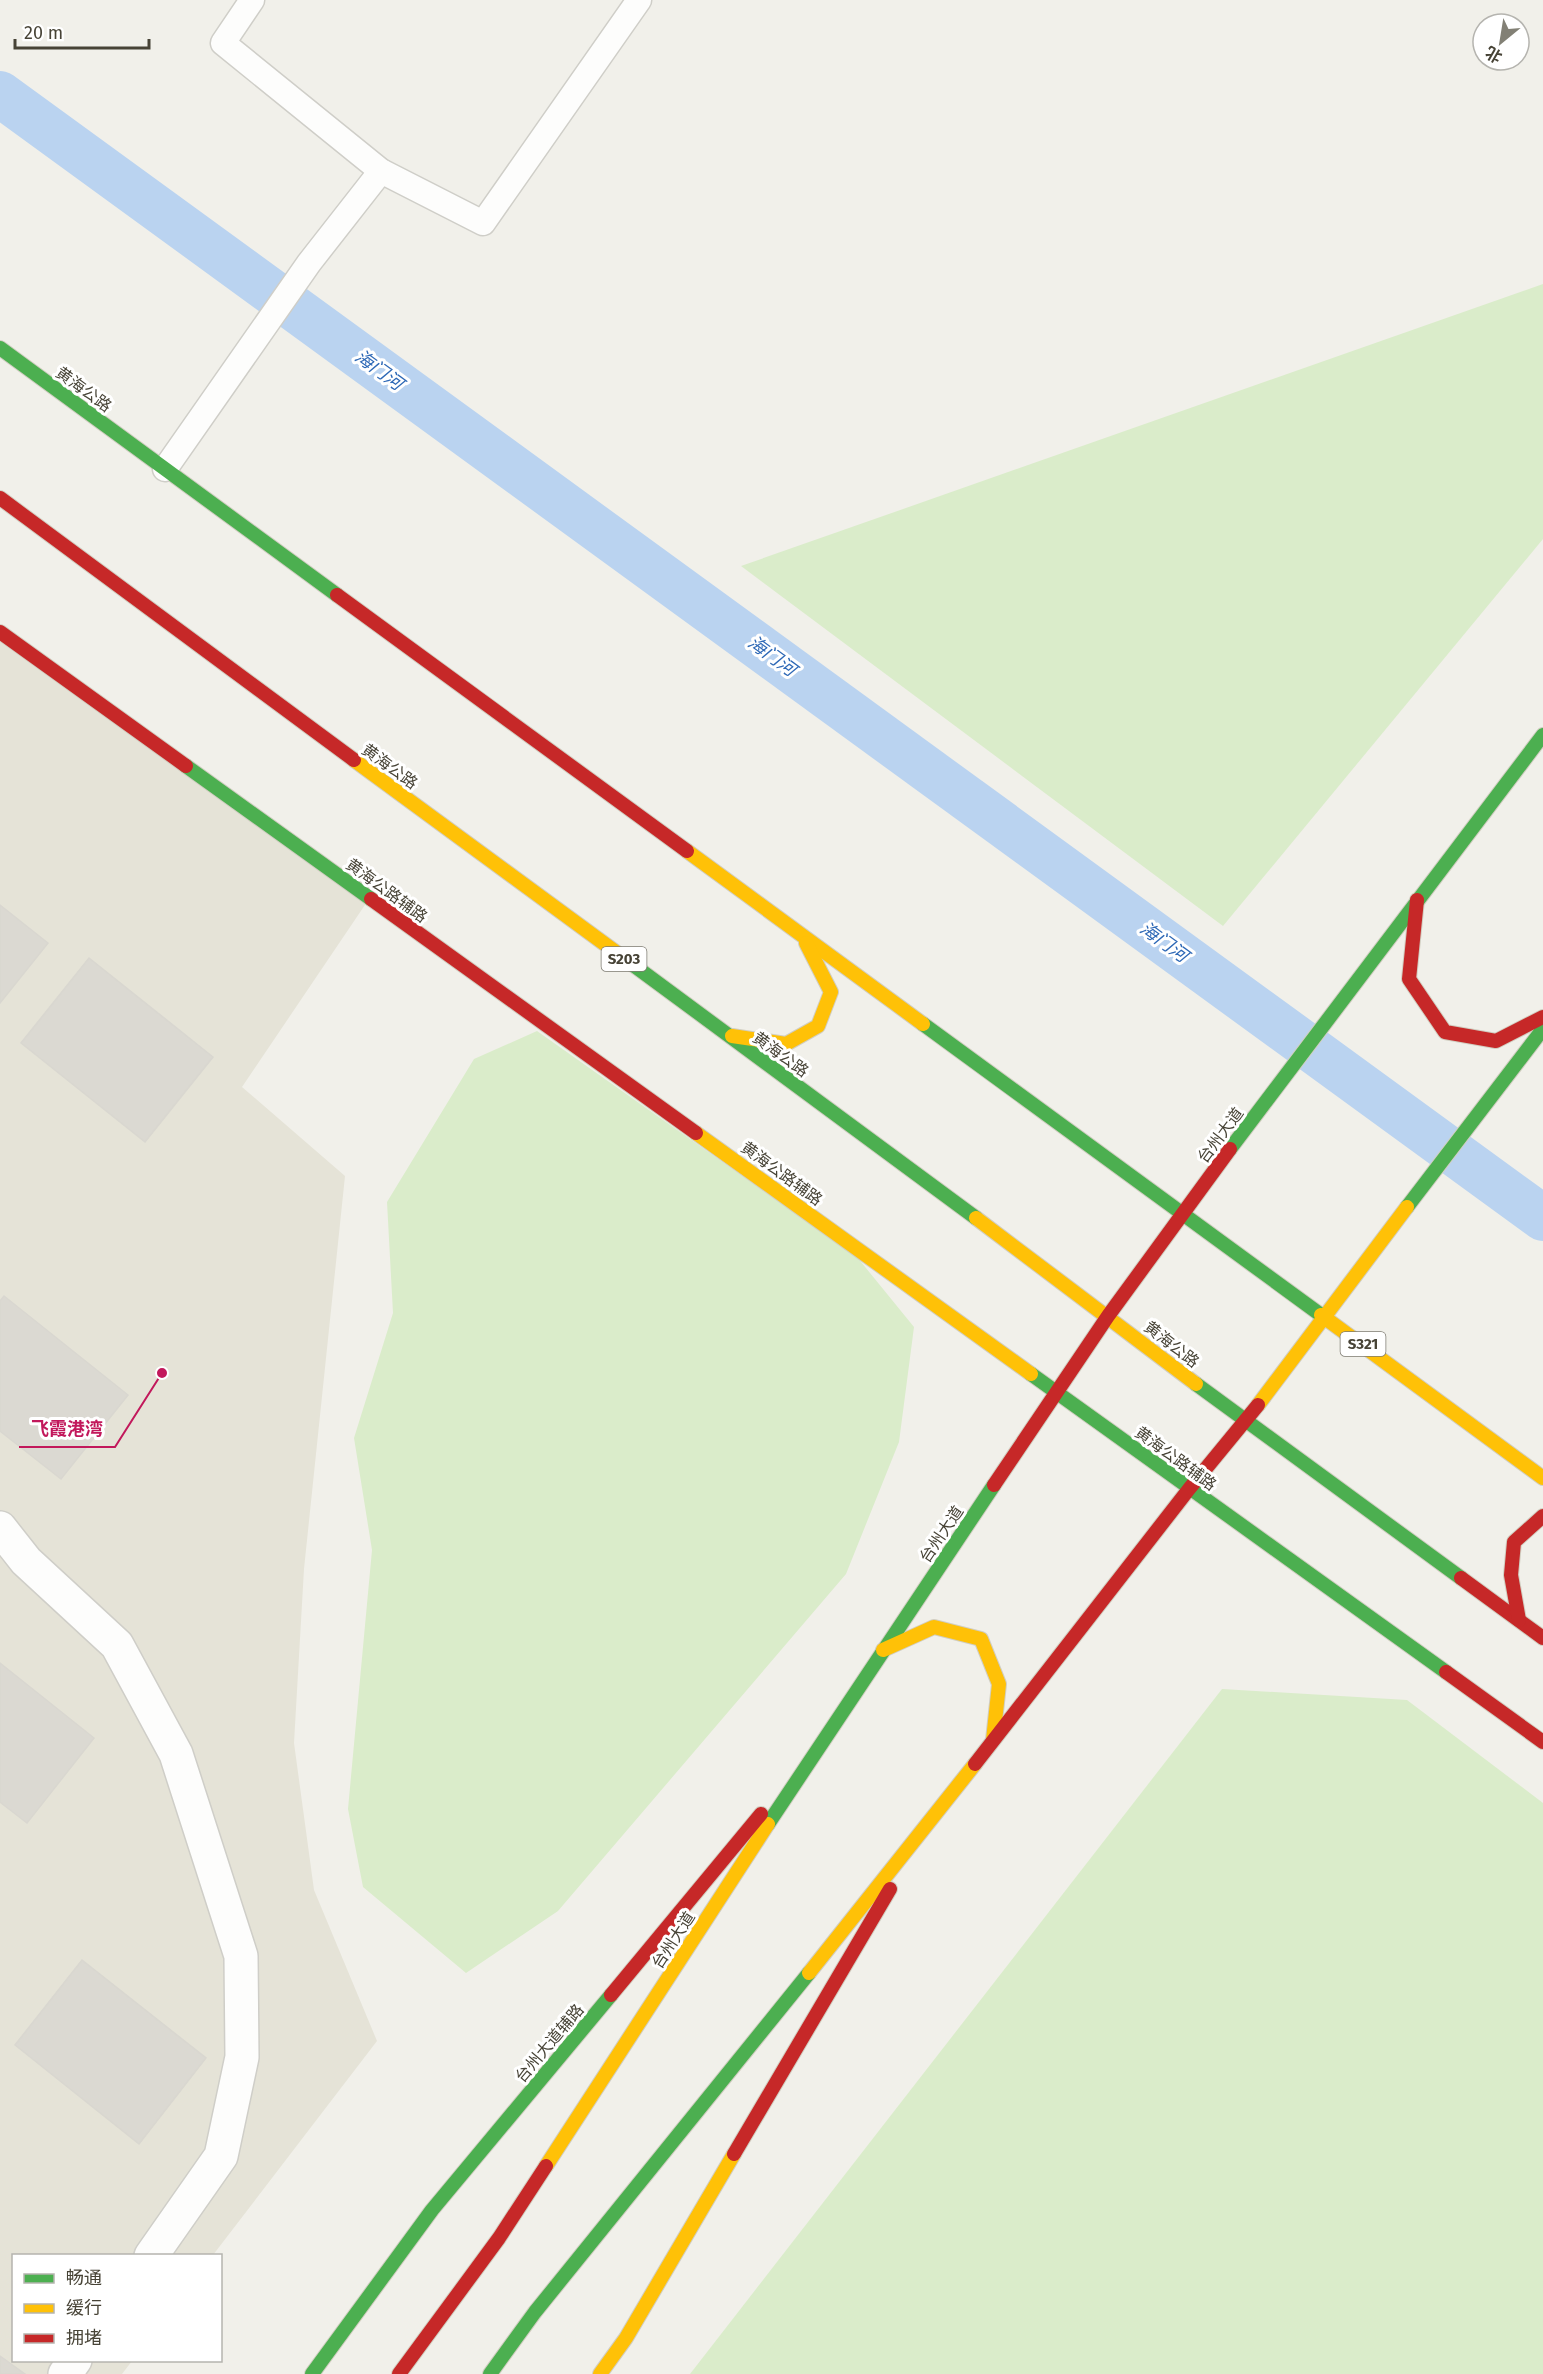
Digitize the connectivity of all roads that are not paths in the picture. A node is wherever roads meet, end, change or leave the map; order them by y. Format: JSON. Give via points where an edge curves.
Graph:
{"nodes":[{"id":1,"x":252,"y":0,"type":"edge"},
{"id":2,"x":639,"y":0,"type":"edge"},
{"id":3,"x":381,"y":171,"type":"junction"},
{"id":4,"x":0,"y":348,"type":"edge"},
{"id":5,"x":165,"y":469,"type":"junction"},
{"id":6,"x":0,"y":498,"type":"edge"},
{"id":7,"x":0,"y":632,"type":"edge"},
{"id":8,"x":1543,"y":735,"type":"edge"},
{"id":9,"x":1417,"y":899,"type":"junction"},
{"id":10,"x":802,"y":936,"type":"junction"},
{"id":11,"x":1543,"y":1017,"type":"edge"},
{"id":12,"x":1543,"y":1029,"type":"edge"},
{"id":13,"x":728,"y":1035,"type":"junction"},
{"id":14,"x":1180,"y":1214,"type":"junction"},
{"id":15,"x":1108,"y":1316,"type":"junction"},
{"id":16,"x":1324,"y":1316,"type":"junction"},
{"id":17,"x":1058,"y":1391,"type":"junction"},
{"id":18,"x":1246,"y":1422,"type":"junction"},
{"id":19,"x":1543,"y":1478,"type":"edge"},
{"id":20,"x":1189,"y":1489,"type":"junction"},
{"id":21,"x":1543,"y":1516,"type":"edge"},
{"id":22,"x":0,"y":1528,"type":"edge"},
{"id":23,"x":1519,"y":1620,"type":"junction"},
{"id":24,"x":1543,"y":1638,"type":"edge"},
{"id":25,"x":883,"y":1650,"type":"junction"},
{"id":26,"x":993,"y":1740,"type":"junction"},
{"id":27,"x":822,"y":1741,"type":"junction"},
{"id":28,"x":1543,"y":1742,"type":"edge"},
{"id":29,"x":926,"y":1828,"type":"junction"},
{"id":30,"x":152,"y":2254,"type":"edge"},
{"id":31,"x":74,"y":2362,"type":"edge"},
{"id":32,"x":65,"y":2374,"type":"edge"},
{"id":33,"x":312,"y":2374,"type":"edge"},
{"id":34,"x":399,"y":2374,"type":"edge"},
{"id":35,"x":490,"y":2374,"type":"edge"},
{"id":36,"x":600,"y":2374,"type":"edge"}],
"edges":[{"from":1,"to":3,"type":"lane","via":[[223,43]]},
{"from":2,"to":3,"type":"lane","via":[[483,223]]},
{"from":3,"to":5,"type":"lane","via":[[309,263]]},
{"from":4,"to":5,"type":"main road","name":"黄海公路"},
{"from":5,"to":10,"type":"main road","name":"黄海公路"},
{"from":6,"to":13,"type":"main road","name":"黄海公路","number":"S203"},
{"from":7,"to":17,"type":"main road","name":"黄海公路辅路"},
{"from":8,"to":9,"type":"main road","name":"台州大道"},
{"from":9,"to":11,"type":"main road","via":[[1409,979],[1445,1032],[1496,1041]]},
{"from":9,"to":14,"type":"main road","name":"台州大道"},
{"from":10,"to":13,"type":"main road","via":[[831,992],[818,1026],[786,1044]]},
{"from":10,"to":14,"type":"main road","name":"黄海公路"},
{"from":12,"to":16,"type":"main road"},
{"from":13,"to":15,"type":"main road","name":"黄海公路","number":"S203"},
{"from":14,"to":15,"type":"main road","name":"台州大道"},
{"from":14,"to":16,"type":"main road","name":"黄海公路","number":"S321"},
{"from":15,"to":17,"type":"main road","name":"台州大道"},
{"from":15,"to":18,"type":"main road","name":"黄海公路","number":"S203"},
{"from":16,"to":18,"type":"main road"},
{"from":16,"to":19,"type":"main road","name":"黄海公路","number":"S321"},
{"from":17,"to":20,"type":"main road","name":"黄海公路辅路"},
{"from":17,"to":25,"type":"main road","name":"台州大道"},
{"from":18,"to":20,"type":"main road"},
{"from":18,"to":23,"type":"main road","name":"黄海公路"},
{"from":20,"to":26,"type":"main road"},
{"from":20,"to":28,"type":"main road","name":"黄海公路辅路"},
{"from":21,"to":23,"type":"main road","via":[[1514,1542],[1511,1575]]},
{"from":22,"to":30,"type":"street","via":[[26,1561],[117,1645],[176,1754],[241,1956],[242,2057],[221,2156]]},
{"from":23,"to":24,"type":"main road","name":"黄海公路"},
{"from":25,"to":26,"type":"main road","via":[[934,1627],[981,1639],[999,1684]]},
{"from":25,"to":27,"type":"main road","name":"台州大道"},
{"from":26,"to":29,"type":"main road"},
{"from":27,"to":33,"type":"main road","name":"台州大道辅路","via":[[432,2210]]},
{"from":27,"to":34,"type":"main road","name":"台州大道","via":[[499,2238]]},
{"from":29,"to":35,"type":"main road","via":[[535,2312]]},
{"from":29,"to":36,"type":"main road","via":[[626,2338]]},
{"from":31,"to":32,"type":"street"}]}
